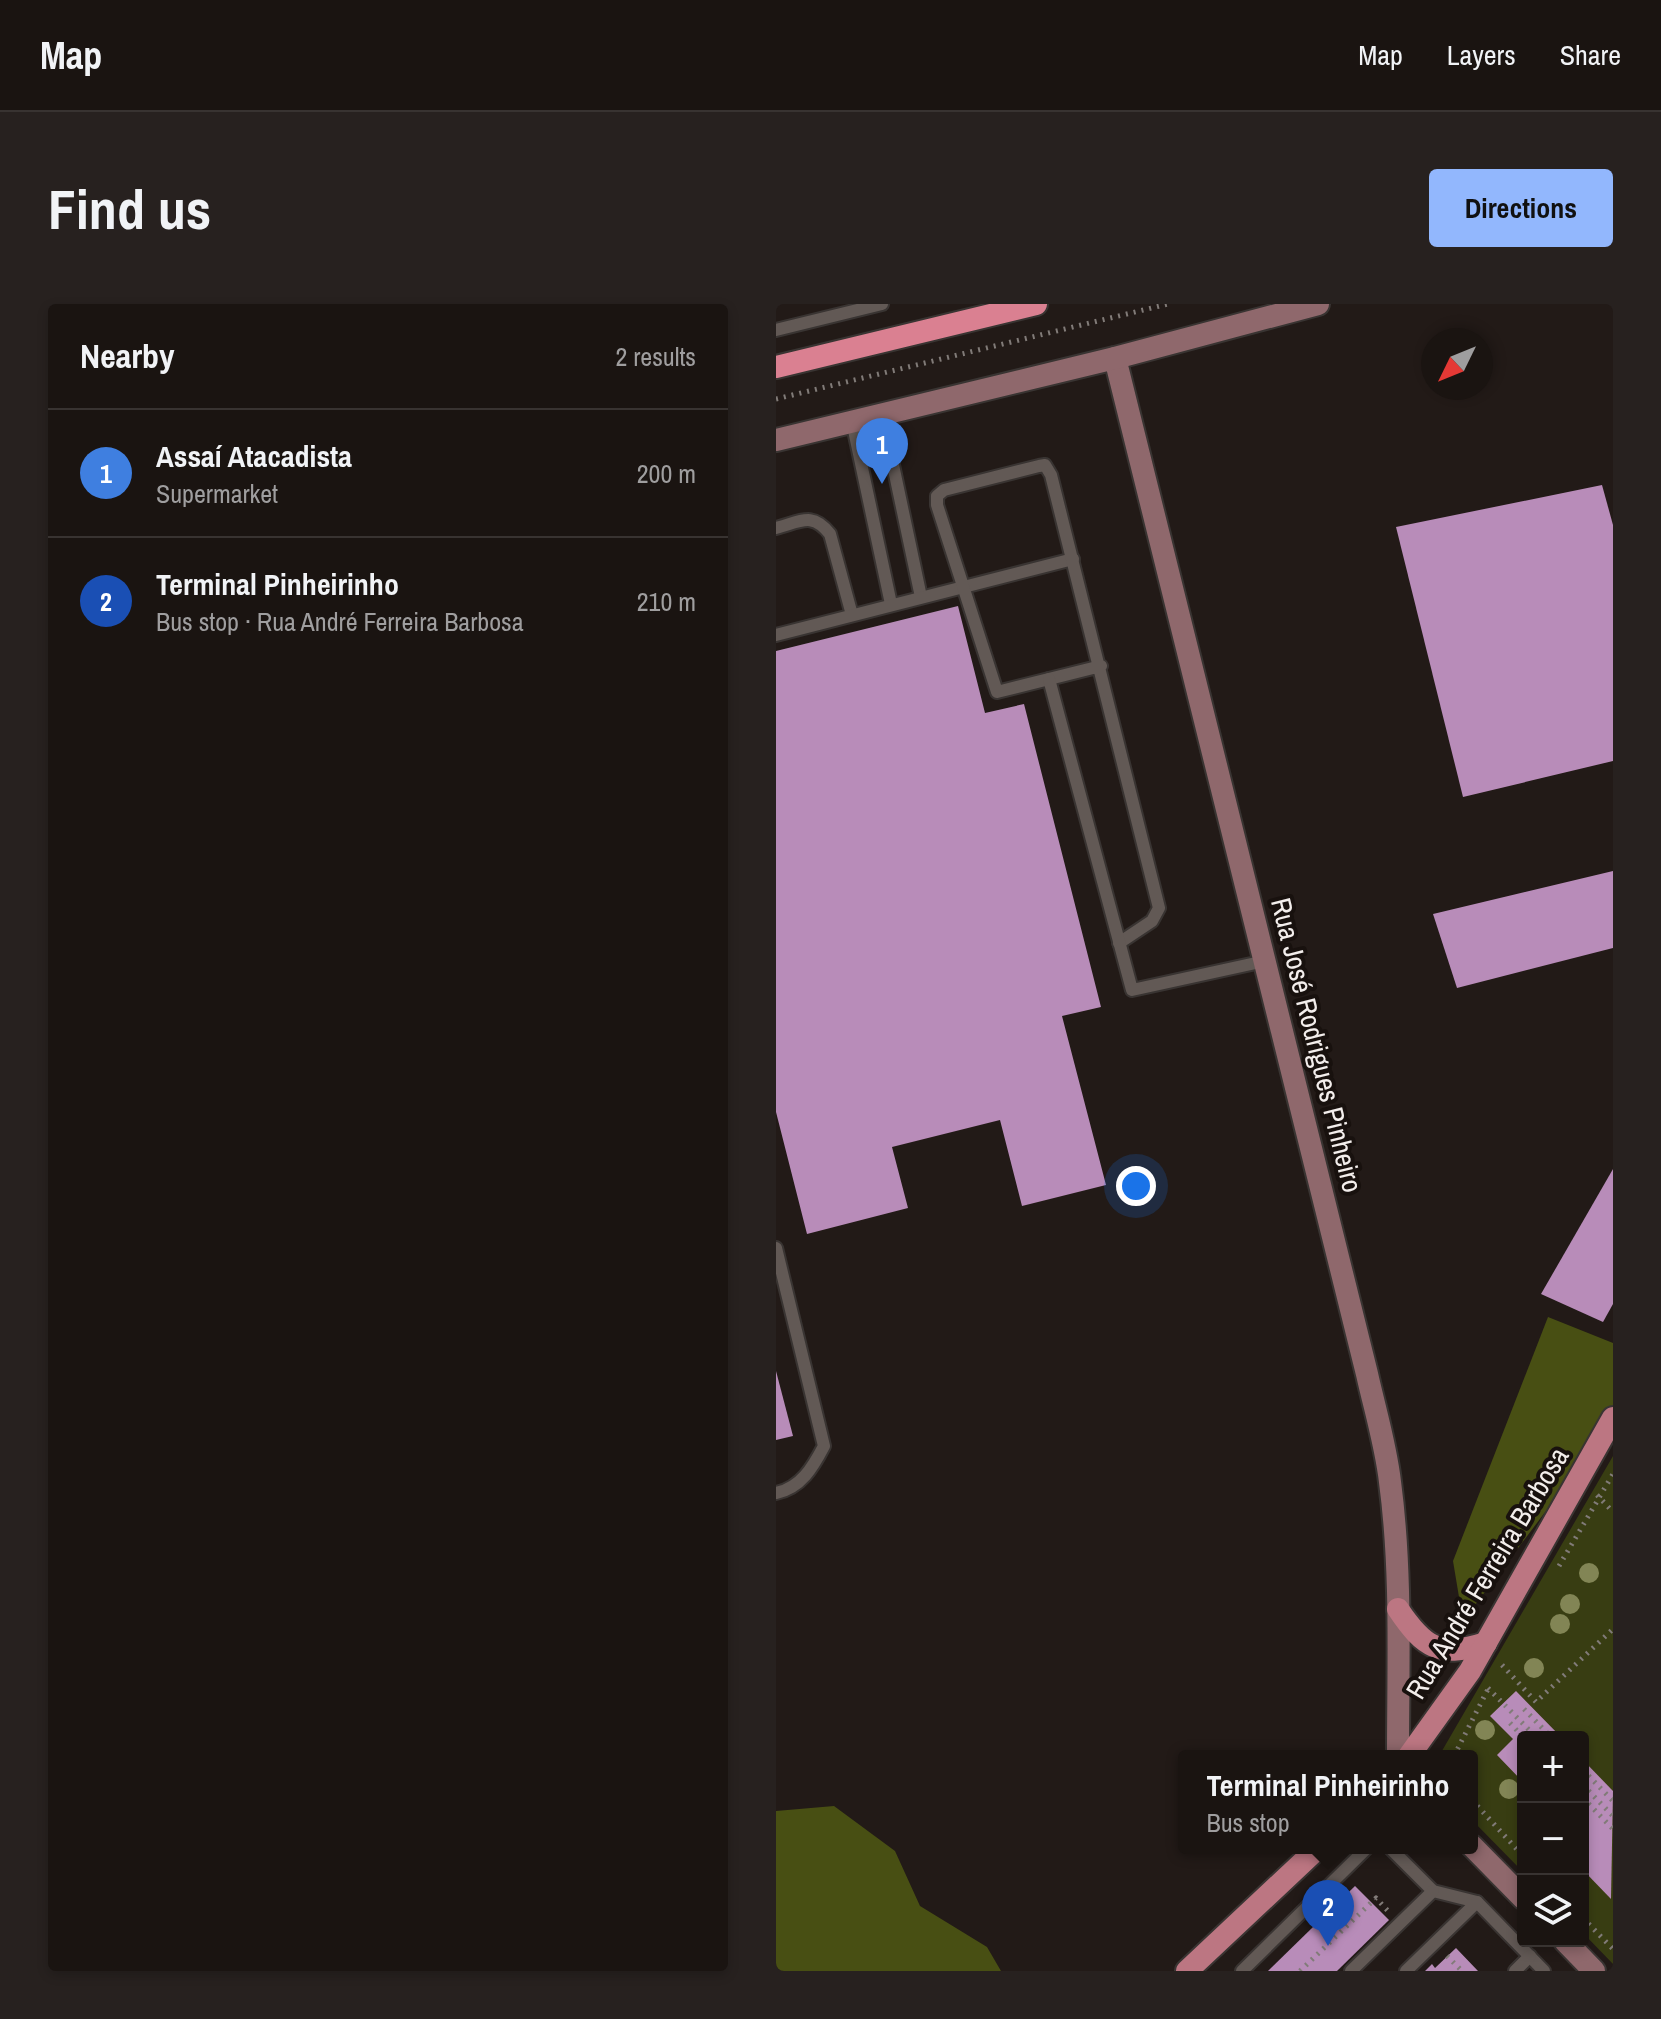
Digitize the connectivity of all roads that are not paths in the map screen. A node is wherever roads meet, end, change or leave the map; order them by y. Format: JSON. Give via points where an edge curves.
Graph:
{"nodes":[{"id":1,"x":882,"y":304,"type":"edge"},
{"id":2,"x":1036,"y":304,"type":"edge"},
{"id":3,"x":1318,"y":304,"type":"edge"},
{"id":4,"x":776,"y":330,"type":"edge"},
{"id":5,"x":1115,"y":358,"type":"junction"},
{"id":6,"x":776,"y":367,"type":"edge"},
{"id":7,"x":882,"y":413,"type":"junction"},
{"id":8,"x":852,"y":421,"type":"junction"},
{"id":9,"x":776,"y":440,"type":"edge"},
{"id":10,"x":776,"y":528,"type":"edge"},
{"id":11,"x":1073,"y":559,"type":"junction"},
{"id":12,"x":964,"y":587,"type":"junction"},
{"id":13,"x":921,"y":597,"type":"junction"},
{"id":14,"x":891,"y":604,"type":"junction"},
{"id":15,"x":852,"y":615,"type":"junction"},
{"id":16,"x":776,"y":635,"type":"edge"},
{"id":17,"x":1101,"y":666,"type":"junction"},
{"id":18,"x":1049,"y":679,"type":"junction"},
{"id":19,"x":1119,"y":943,"type":"junction"},
{"id":20,"x":1265,"y":961,"type":"junction"},
{"id":21,"x":776,"y":1248,"type":"edge"},
{"id":22,"x":1613,"y":1418,"type":"edge"},
{"id":23,"x":776,"y":1493,"type":"edge"},
{"id":24,"x":1398,"y":1609,"type":"junction"},
{"id":25,"x":1486,"y":1643,"type":"junction"},
{"id":26,"x":1398,"y":1750,"type":"edge"},
{"id":27,"x":1414,"y":1750,"type":"edge"},
{"id":28,"x":1478,"y":1852,"type":"edge"},
{"id":29,"x":1312,"y":1854,"type":"edge"},
{"id":30,"x":1361,"y":1854,"type":"edge"},
{"id":31,"x":1396,"y":1854,"type":"edge"},
{"id":32,"x":1433,"y":1891,"type":"junction"},
{"id":33,"x":1517,"y":1892,"type":"edge"},
{"id":34,"x":1477,"y":1902,"type":"junction"},
{"id":35,"x":1571,"y":1947,"type":"edge"},
{"id":36,"x":1530,"y":1956,"type":"junction"},
{"id":37,"x":1187,"y":1971,"type":"edge"},
{"id":38,"x":1242,"y":1971,"type":"edge"},
{"id":39,"x":1351,"y":1971,"type":"edge"},
{"id":40,"x":1406,"y":1971,"type":"edge"},
{"id":41,"x":1515,"y":1971,"type":"edge"},
{"id":42,"x":1544,"y":1971,"type":"edge"},
{"id":43,"x":1594,"y":1971,"type":"edge"}],
"edges":[{"from":1,"to":4,"type":"lane"},
{"from":2,"to":6,"type":"highway"},
{"from":3,"to":5,"type":"main road"},
{"from":5,"to":7,"type":"main road"},
{"from":5,"to":20,"type":"main road","name":"Rua José Rodrigues Pinheiro"},
{"from":7,"to":8,"type":"main road"},
{"from":7,"to":13,"type":"lane"},
{"from":8,"to":9,"type":"main road"},
{"from":8,"to":14,"type":"lane"},
{"from":10,"to":15,"type":"lane","via":[[812,518],[821,523],[830,534]]},
{"from":11,"to":12,"type":"lane"},
{"from":11,"to":12,"type":"lane","via":[[1045,465],[944,490],[937,505]]},
{"from":11,"to":17,"type":"lane"},
{"from":12,"to":13,"type":"lane"},
{"from":12,"to":18,"type":"lane","via":[[997,692]]},
{"from":13,"to":14,"type":"lane"},
{"from":14,"to":15,"type":"lane"},
{"from":15,"to":16,"type":"lane"},
{"from":17,"to":18,"type":"lane"},
{"from":17,"to":19,"type":"lane","via":[[1159,908],[1152,921]]},
{"from":18,"to":19,"type":"lane"},
{"from":19,"to":20,"type":"lane","via":[[1132,990]]},
{"from":20,"to":24,"type":"main road","name":"Rua José Rodrigues Pinheiro","via":[[1390,1478]]},
{"from":21,"to":23,"type":"lane","via":[[824,1446],[812,1470],[789,1490]]},
{"from":22,"to":25,"type":"main road","name":"Rua André Ferreira Barbosa"},
{"from":24,"to":25,"type":"main road","via":[[1427,1644],[1444,1651]]},
{"from":24,"to":26,"type":"main road","name":"Rua José Rodrigues Pinheiro"},
{"from":25,"to":27,"type":"main road","name":"Rua André Ferreira Barbosa"},
{"from":28,"to":33,"type":"main road"},
{"from":29,"to":37,"type":"main road"},
{"from":30,"to":38,"type":"lane"},
{"from":31,"to":32,"type":"lane"},
{"from":32,"to":34,"type":"lane"},
{"from":32,"to":39,"type":"lane"},
{"from":34,"to":36,"type":"lane"},
{"from":34,"to":40,"type":"lane"},
{"from":35,"to":43,"type":"main road"},
{"from":36,"to":41,"type":"lane"},
{"from":36,"to":42,"type":"lane"}]}
